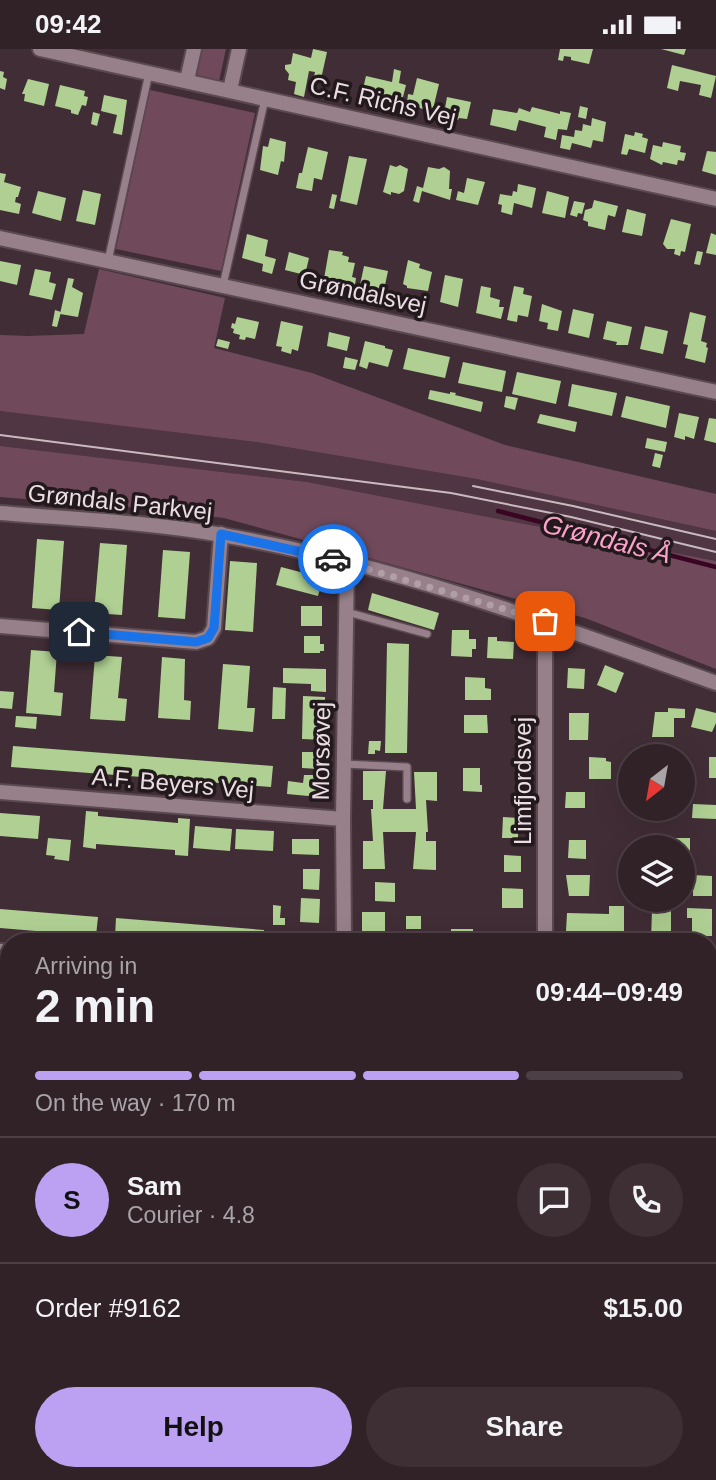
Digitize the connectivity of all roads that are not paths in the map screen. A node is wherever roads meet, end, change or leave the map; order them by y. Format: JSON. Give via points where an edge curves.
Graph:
{"nodes":[{"id":1,"x":40,"y":49,"type":"edge"},
{"id":2,"x":194,"y":49,"type":"edge"},
{"id":3,"x":239,"y":49,"type":"edge"},
{"id":4,"x":149,"y":73,"type":"junction"},
{"id":5,"x":187,"y":80,"type":"junction"},
{"id":6,"x":230,"y":90,"type":"junction"},
{"id":7,"x":266,"y":98,"type":"junction"},
{"id":8,"x":716,"y":199,"type":"edge"},
{"id":9,"x":0,"y":238,"type":"edge"},
{"id":10,"x":108,"y":261,"type":"junction"},
{"id":11,"x":223,"y":285,"type":"junction"},
{"id":12,"x":716,"y":392,"type":"edge"},
{"id":13,"x":0,"y":513,"type":"edge"},
{"id":14,"x":221,"y":534,"type":"junction"},
{"id":15,"x":347,"y":562,"type":"junction"},
{"id":16,"x":346,"y":612,"type":"junction"},
{"id":17,"x":545,"y":621,"type":"junction"},
{"id":18,"x":0,"y":626,"type":"edge"},
{"id":19,"x":427,"y":634,"type":"dead end"},
{"id":20,"x":716,"y":683,"type":"edge"},
{"id":21,"x":344,"y":764,"type":"junction"},
{"id":22,"x":0,"y":792,"type":"edge"},
{"id":23,"x":407,"y":800,"type":"dead end"},
{"id":24,"x":343,"y":819,"type":"junction"},
{"id":25,"x":344,"y":933,"type":"edge"},
{"id":26,"x":545,"y":933,"type":"edge"}],
"edges":[{"from":1,"to":4,"type":"street","name":"C.F. Richs Vej"},
{"from":2,"to":5,"type":"street"},
{"from":3,"to":6,"type":"street"},
{"from":4,"to":5,"type":"street","name":"C.F. Richs Vej"},
{"from":4,"to":10,"type":"lane"},
{"from":5,"to":6,"type":"street","name":"C.F. Richs Vej"},
{"from":6,"to":7,"type":"street","name":"C.F. Richs Vej"},
{"from":7,"to":8,"type":"street","name":"C.F. Richs Vej"},
{"from":7,"to":11,"type":"lane"},
{"from":9,"to":10,"type":"street","name":"Grøndalsvej"},
{"from":10,"to":11,"type":"street","name":"Grøndalsvej"},
{"from":11,"to":12,"type":"street","name":"Grøndalsvej"},
{"from":13,"to":14,"type":"street","name":"Grøndals Parkvej"},
{"from":14,"to":15,"type":"street","name":"Grøndals Parkvej"},
{"from":14,"to":18,"type":"street","via":[[214,628],[208,638],[196,642]]},
{"from":15,"to":16,"type":"street","name":"Morsøvej"},
{"from":15,"to":17,"type":"street","name":"Grøndals Parkvej"},
{"from":16,"to":19,"type":"lane"},
{"from":16,"to":21,"type":"street","name":"Morsøvej"},
{"from":17,"to":20,"type":"street","name":"Grøndals Parkvej"},
{"from":17,"to":26,"type":"street","name":"Limfjordsvej"},
{"from":21,"to":23,"type":"lane","via":[[407,767]]},
{"from":21,"to":24,"type":"street","name":"Morsøvej"},
{"from":22,"to":24,"type":"street","name":"A.F. Beyers Vej"},
{"from":24,"to":25,"type":"street","name":"Morsøvej"}]}
